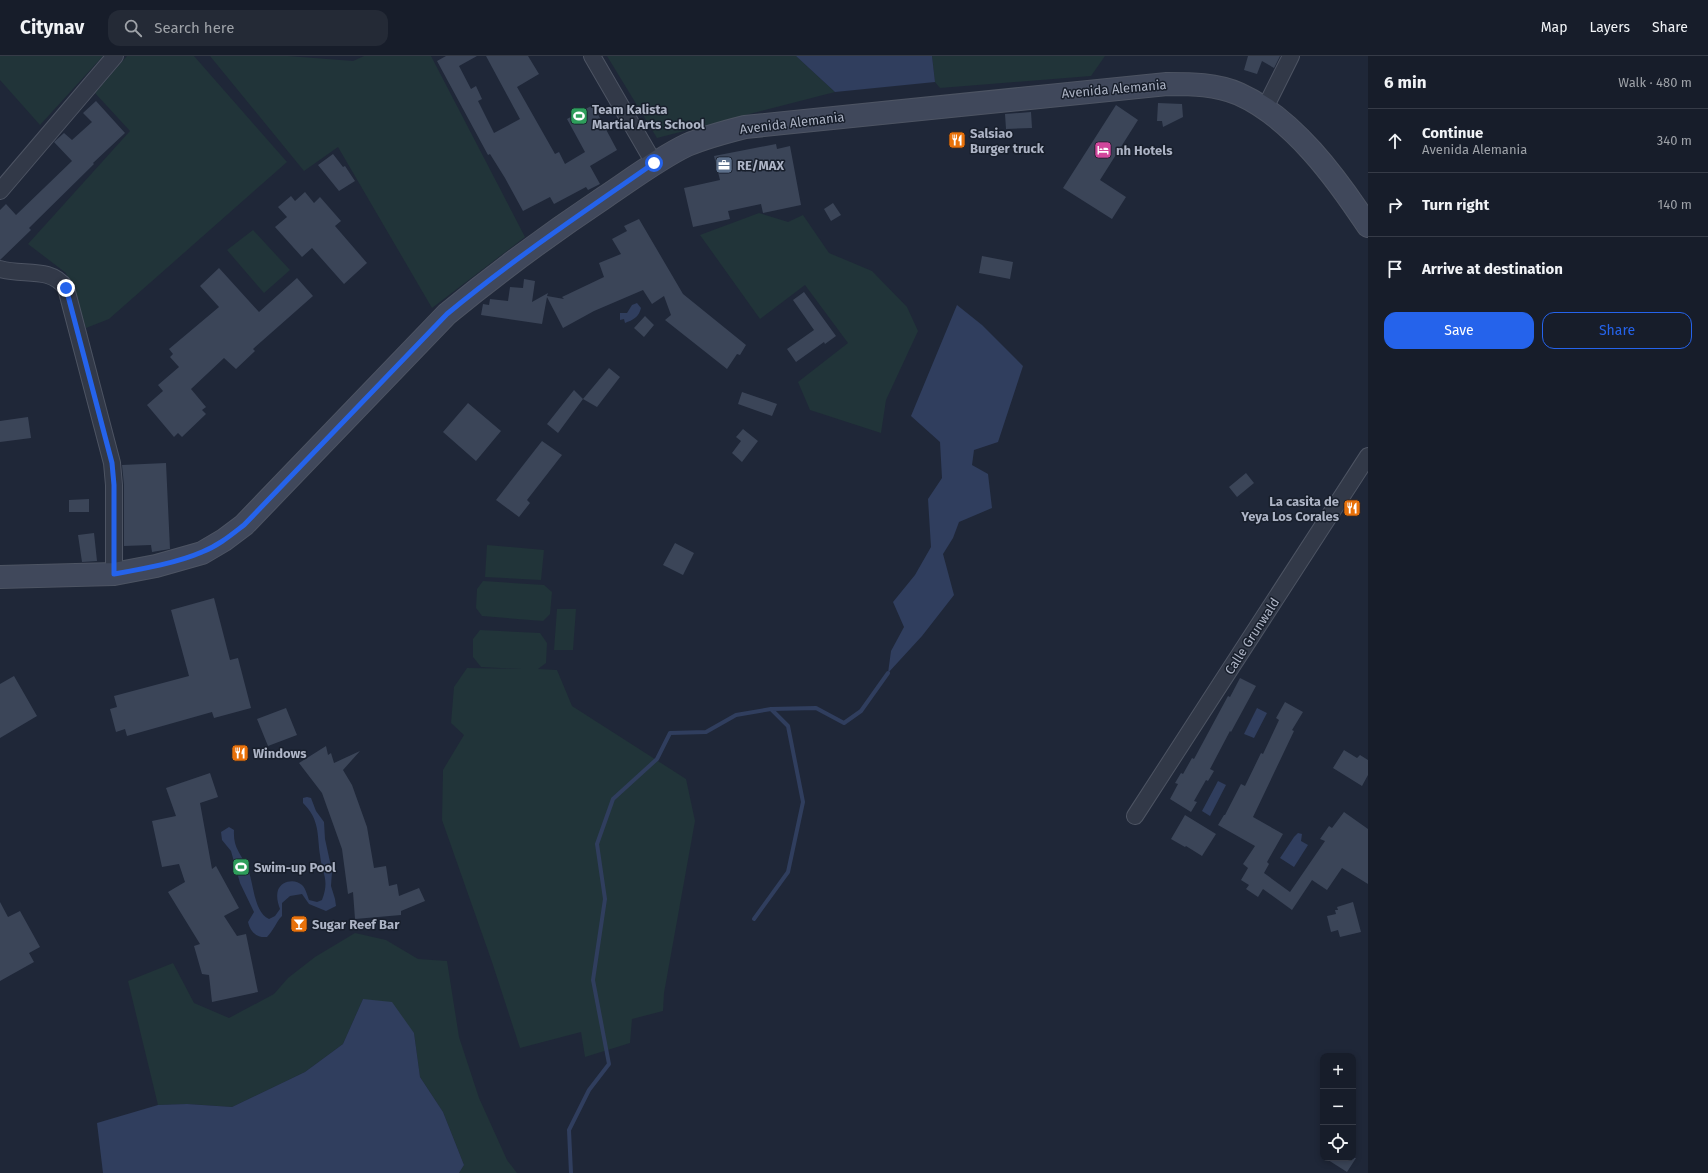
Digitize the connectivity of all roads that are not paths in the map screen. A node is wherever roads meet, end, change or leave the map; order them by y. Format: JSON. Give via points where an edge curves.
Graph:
{"nodes":[{"id":1,"x":115,"y":56,"type":"edge"},
{"id":2,"x":592,"y":56,"type":"edge"},
{"id":3,"x":1291,"y":56,"type":"edge"},
{"id":4,"x":1265,"y":108,"type":"junction"},
{"id":5,"x":654,"y":163,"type":"junction"},
{"id":6,"x":0,"y":191,"type":"edge"},
{"id":7,"x":1368,"y":226,"type":"edge"},
{"id":8,"x":0,"y":269,"type":"edge"},
{"id":9,"x":1368,"y":456,"type":"edge"},
{"id":10,"x":114,"y":574,"type":"junction"},
{"id":11,"x":0,"y":578,"type":"edge"},
{"id":12,"x":1135,"y":816,"type":"dead end"}],
"edges":[{"from":1,"to":6,"type":"street"},
{"from":2,"to":5,"type":"street"},
{"from":3,"to":4,"type":"street"},
{"from":4,"to":5,"type":"street","name":"Avenida Alemania","via":[[1239,94],[1206,85],[1167,84],[745,127],[687,145]]},
{"from":4,"to":7,"type":"street","name":"Avenida Alemania","via":[[1316,155]]},
{"from":5,"to":10,"type":"street","name":"Avenida Alemania","via":[[559,228],[447,314],[244,525],[202,553]]},
{"from":8,"to":10,"type":"street","via":[[56,277],[66,288],[112,463]]},
{"from":9,"to":12,"type":"street","name":"Calle Grunwald"},
{"from":10,"to":11,"type":"street","name":"Avenida Alemania"}]}
